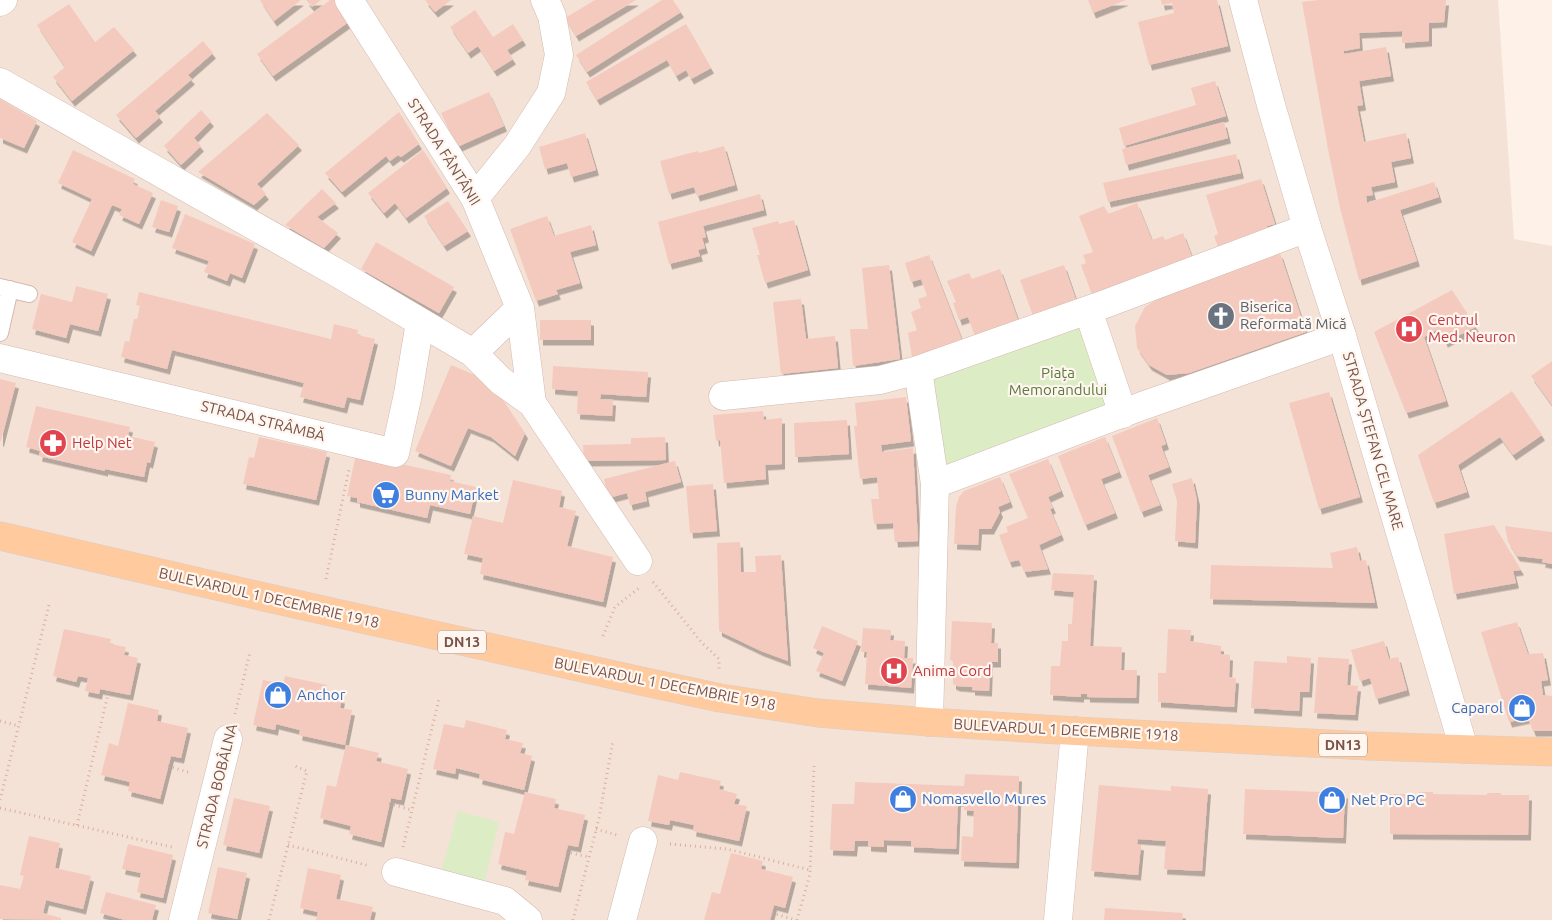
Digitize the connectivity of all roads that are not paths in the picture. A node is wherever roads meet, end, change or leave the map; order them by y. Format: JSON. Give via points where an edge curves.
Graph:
{"nodes":[{"id":1,"x":349,"y":0,"type":"edge"},
{"id":2,"x":545,"y":0,"type":"edge"},
{"id":3,"x":1242,"y":0,"type":"edge"},
{"id":4,"x":1258,"y":0,"type":"edge"},
{"id":5,"x":0,"y":82,"type":"edge"},
{"id":6,"x":1271,"y":105,"type":"junction"},
{"id":7,"x":475,"y":198,"type":"junction"},
{"id":8,"x":1307,"y":228,"type":"junction"},
{"id":9,"x":5,"y":288,"type":"edge"},
{"id":10,"x":29,"y":294,"type":"dead end"},
{"id":11,"x":520,"y":308,"type":"junction"},
{"id":12,"x":1088,"y":310,"type":"junction"},
{"id":13,"x":420,"y":322,"type":"junction"},
{"id":14,"x":0,"y":333,"type":"edge"},
{"id":15,"x":1342,"y":336,"type":"junction"},
{"id":16,"x":473,"y":353,"type":"junction"},
{"id":17,"x":0,"y":358,"type":"edge"},
{"id":18,"x":918,"y":370,"type":"junction"},
{"id":19,"x":723,"y":396,"type":"dead end"},
{"id":20,"x":532,"y":404,"type":"junction"},
{"id":21,"x":1123,"y":414,"type":"junction"},
{"id":22,"x":936,"y":484,"type":"junction"},
{"id":23,"x":0,"y":536,"type":"edge"},
{"id":24,"x":638,"y":561,"type":"road end"},
{"id":25,"x":929,"y":722,"type":"junction"},
{"id":26,"x":1075,"y":731,"type":"junction"},
{"id":27,"x":228,"y":739,"type":"road end"},
{"id":28,"x":1464,"y":749,"type":"junction"},
{"id":29,"x":1552,"y":752,"type":"edge"},
{"id":30,"x":643,"y":841,"type":"road end"},
{"id":31,"x":399,"y":860,"type":"road end"},
{"id":32,"x":183,"y":920,"type":"edge"},
{"id":33,"x":528,"y":920,"type":"edge"},
{"id":34,"x":622,"y":920,"type":"edge"},
{"id":35,"x":1058,"y":920,"type":"edge"}],
"edges":[{"from":1,"to":7,"type":"street","name":"STRADA FÂNTÂNII"},
{"from":2,"to":7,"type":"street","via":[[552,16],[558,55],[551,94],[517,146]]},
{"from":3,"to":6,"type":"street","name":"STRADA ȘTEFAN CEL MARE"},
{"from":4,"to":6,"type":"street","name":"STRADA ȘTEFAN CEL MARE"},
{"from":5,"to":13,"type":"street"},
{"from":6,"to":8,"type":"street","name":"STRADA ȘTEFAN CEL MARE"},
{"from":7,"to":11,"type":"street","name":"STRADA FÂNTÂNII"},
{"from":8,"to":12,"type":"street"},
{"from":8,"to":15,"type":"street","name":"STRADA ȘTEFAN CEL MARE"},
{"from":9,"to":10,"type":"lane"},
{"from":9,"to":14,"type":"lane"},
{"from":11,"to":16,"type":"street"},
{"from":11,"to":20,"type":"street"},
{"from":12,"to":18,"type":"street"},
{"from":12,"to":21,"type":"street"},
{"from":13,"to":16,"type":"street"},
{"from":13,"to":17,"type":"street","name":"STRADA STRÂMBĂ","via":[[395,453]]},
{"from":15,"to":21,"type":"street"},
{"from":15,"to":28,"type":"street","name":"STRADA ȘTEFAN CEL MARE"},
{"from":16,"to":20,"type":"street","via":[[501,381]]},
{"from":18,"to":19,"type":"street","via":[[880,380]]},
{"from":18,"to":22,"type":"street"},
{"from":20,"to":24,"type":"street"},
{"from":21,"to":22,"type":"street"},
{"from":22,"to":25,"type":"street"},
{"from":23,"to":25,"type":"main road","name":"BULEVARDUL 1 DECEMBRIE 1918","number":"DN13","via":[[720,698],[818,712]]},
{"from":25,"to":26,"type":"main road","name":"BULEVARDUL 1 DECEMBRIE 1918","number":"DN13"},
{"from":26,"to":28,"type":"main road","name":"BULEVARDUL 1 DECEMBRIE 1918","number":"DN13"},
{"from":26,"to":35,"type":"street"},
{"from":27,"to":32,"type":"street","name":"STRADA BOBÂLNA"},
{"from":28,"to":29,"type":"main road","name":"BULEVARDUL 1 DECEMBRIE 1918","number":"DN13"},
{"from":30,"to":34,"type":"street"},
{"from":31,"to":33,"type":"street","via":[[504,901]]}]}
